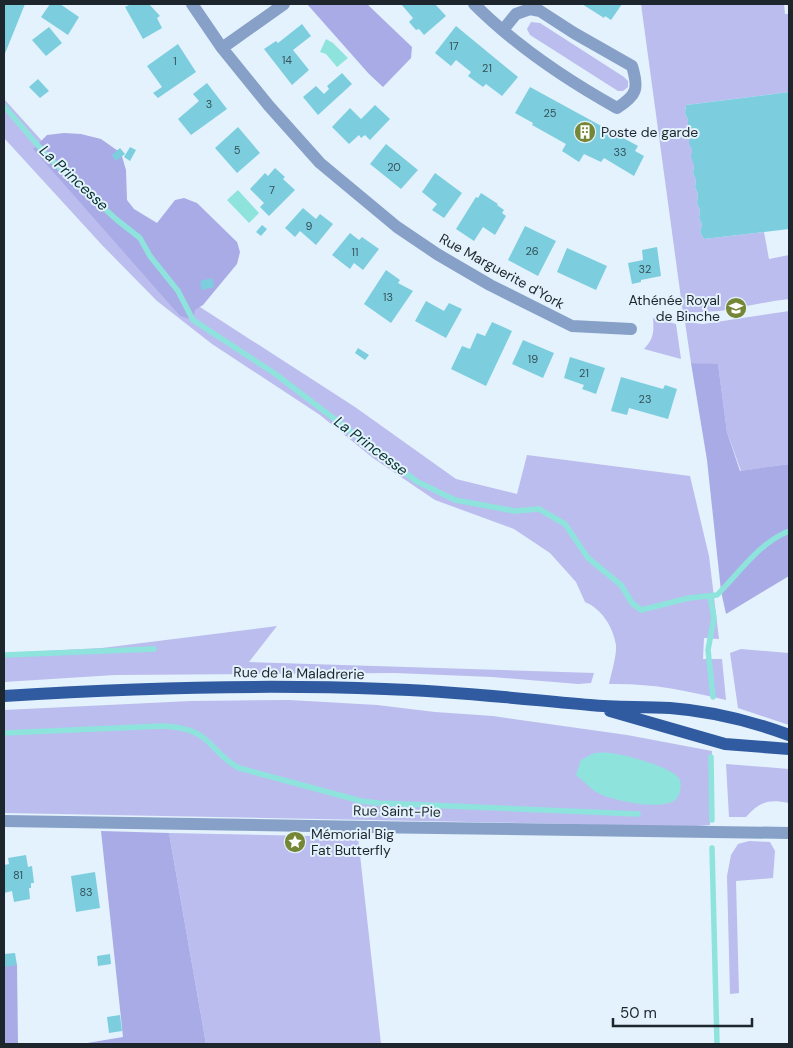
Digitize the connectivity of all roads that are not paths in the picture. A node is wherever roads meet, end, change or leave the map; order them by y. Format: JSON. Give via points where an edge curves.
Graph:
{"nodes":[{"id":1,"x":192,"y":4,"type":"edge"},
{"id":2,"x":284,"y":4,"type":"edge"},
{"id":3,"x":474,"y":4,"type":"edge"},
{"id":4,"x":503,"y":30,"type":"junction"},
{"id":5,"x":222,"y":48,"type":"junction"},
{"id":6,"x":631,"y":329,"type":"dead end"},
{"id":7,"x":4,"y":696,"type":"edge"},
{"id":8,"x":593,"y":706,"type":"junction"},
{"id":9,"x":789,"y":735,"type":"edge"},
{"id":10,"x":789,"y":749,"type":"edge"},
{"id":11,"x":4,"y":821,"type":"edge"},
{"id":12,"x":786,"y":833,"type":"edge"}],
"edges":[{"from":1,"to":5,"type":"street","name":"Rue Marguerite d'York"},
{"from":2,"to":5,"type":"street"},
{"from":3,"to":4,"type":"street"},
{"from":4,"to":4,"type":"street","via":[[562,75],[617,108],[636,91],[632,66],[540,11],[530,9],[516,14]]},
{"from":5,"to":6,"type":"street","name":"Rue Marguerite d'York","via":[[320,163],[397,227],[490,285],[572,326]]},
{"from":7,"to":8,"type":"main road","name":"Rue de la Maladrerie","via":[[255,686],[403,690]]},
{"from":8,"to":9,"type":"main road","name":"Rue de la Maladrerie","via":[[671,708],[728,716]]},
{"from":8,"to":10,"type":"main road","name":"Rue de la Maladrerie","via":[[725,744]]},
{"from":11,"to":12,"type":"street","name":"Rue Saint-Pie"}]}
